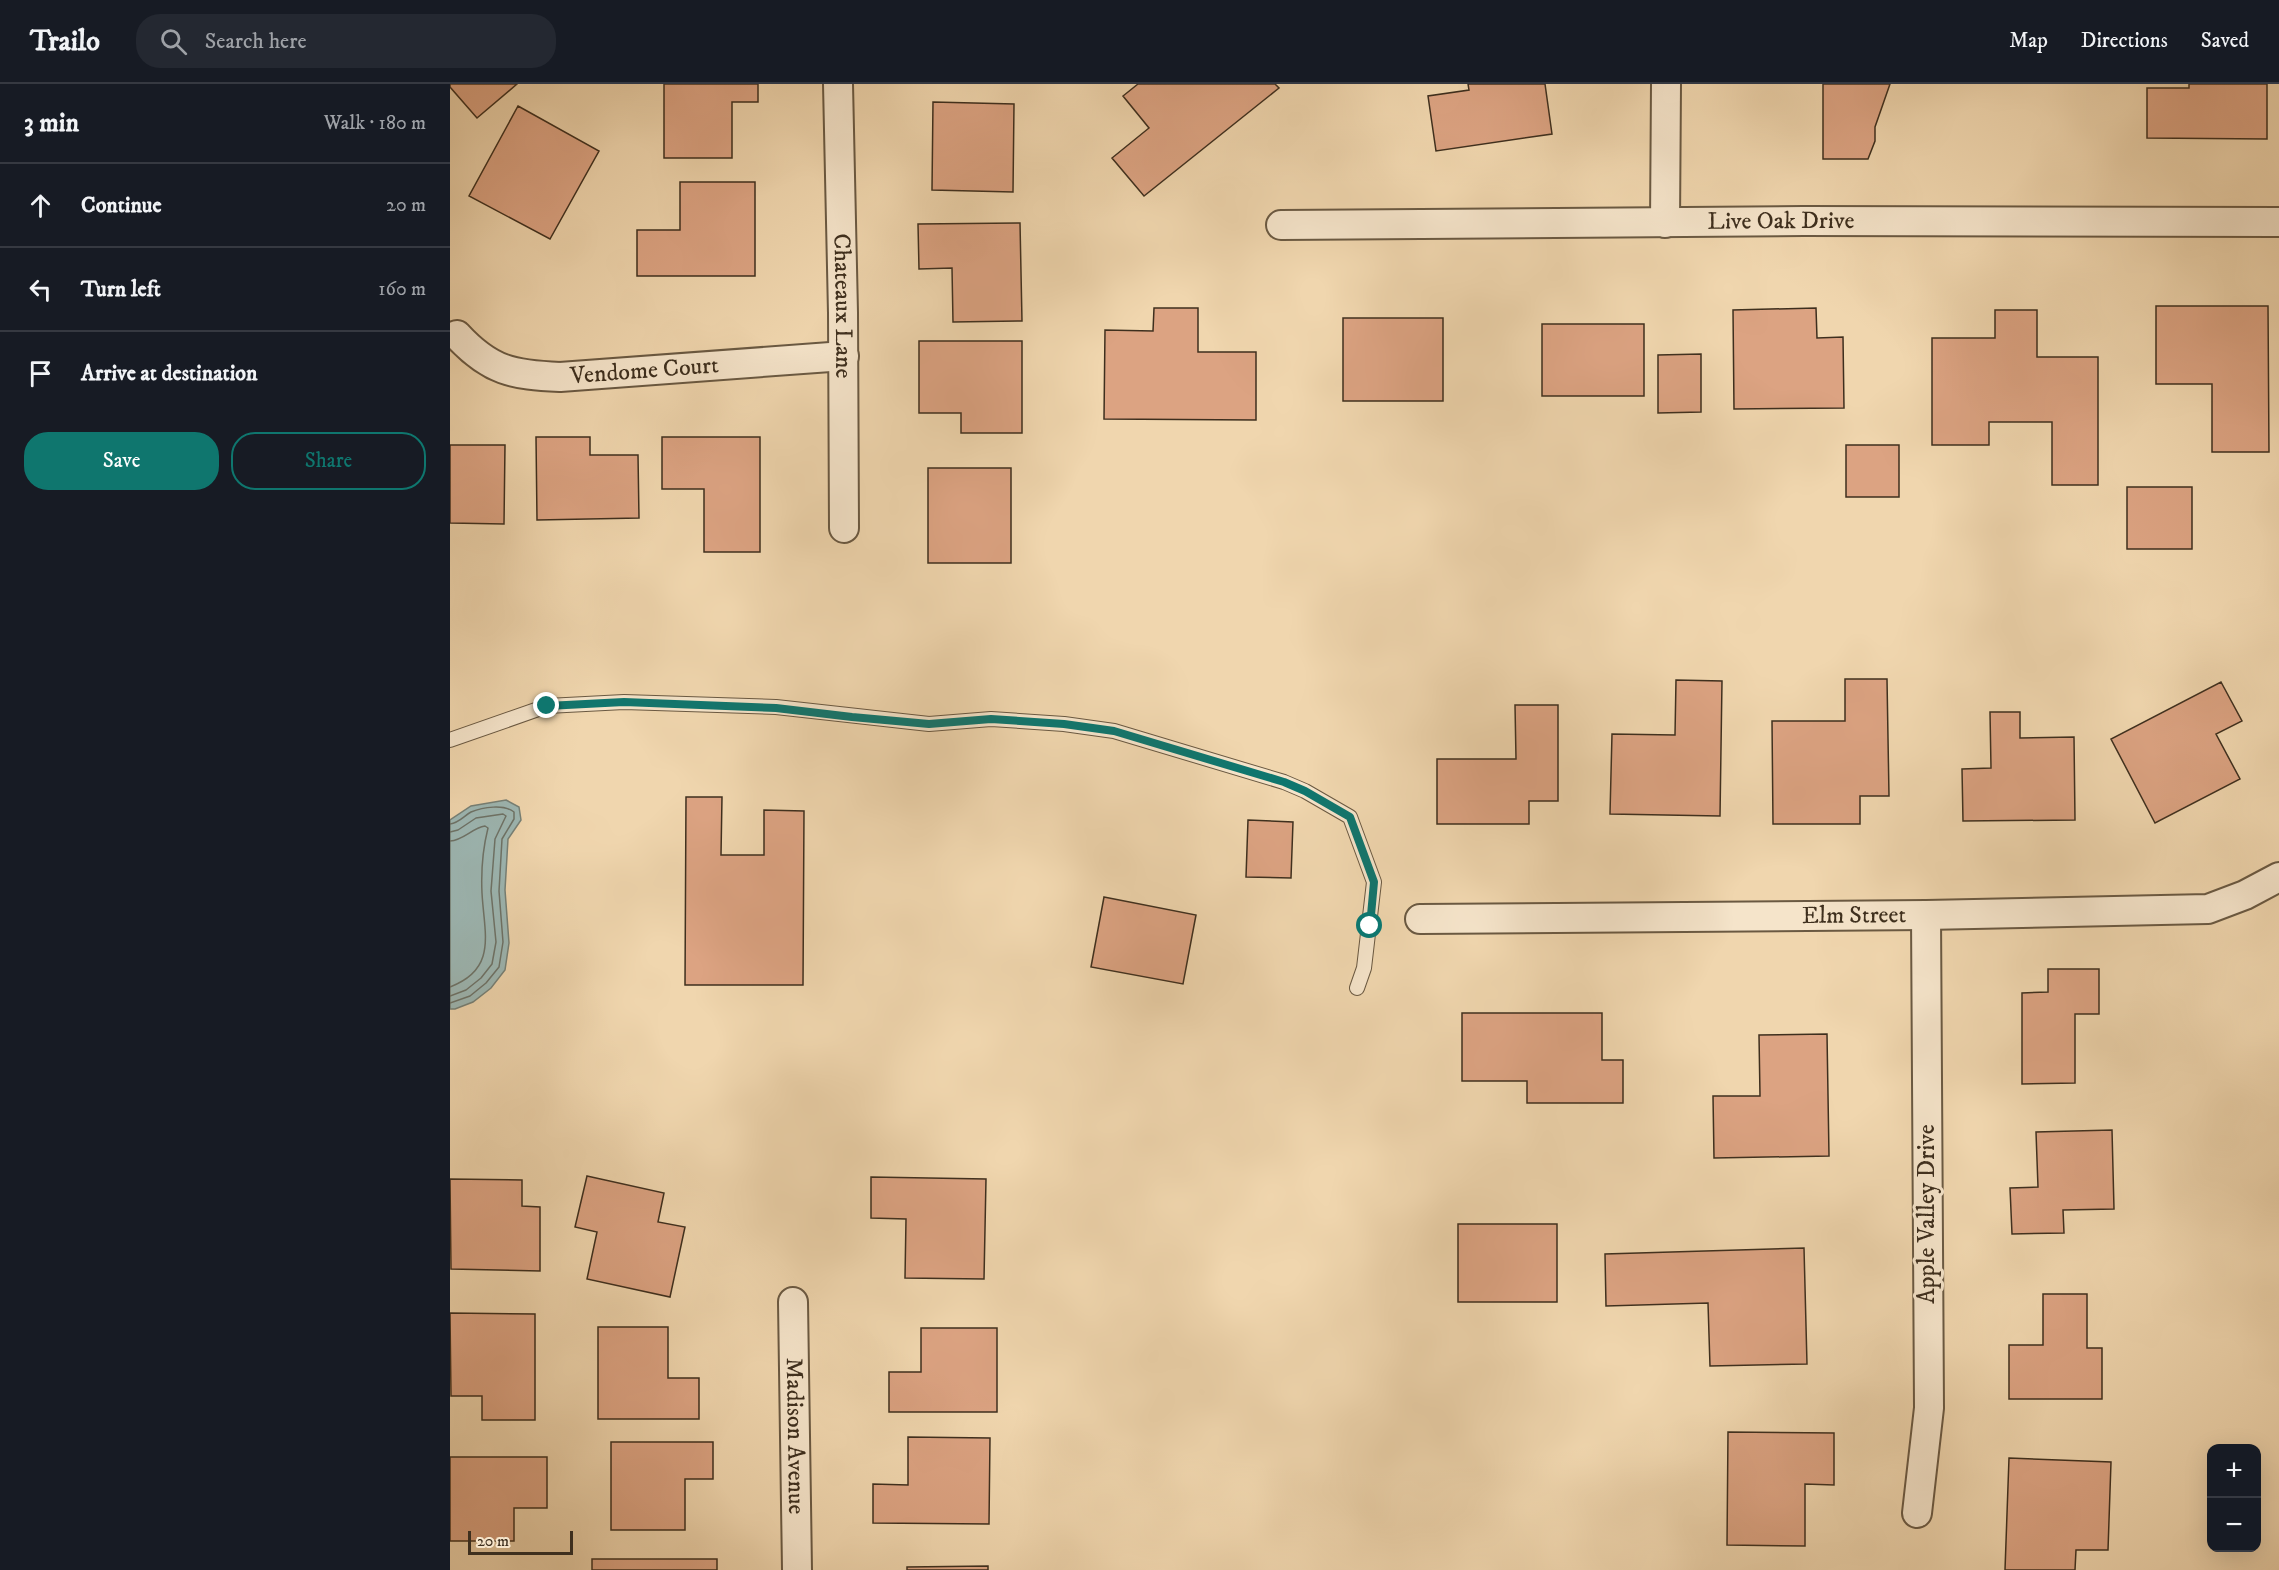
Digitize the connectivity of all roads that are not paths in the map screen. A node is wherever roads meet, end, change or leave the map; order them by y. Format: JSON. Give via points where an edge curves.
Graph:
{"nodes":[{"id":1,"x":838,"y":84,"type":"edge"},
{"id":2,"x":1666,"y":84,"type":"edge"},
{"id":3,"x":2279,"y":222,"type":"edge"},
{"id":4,"x":1665,"y":223,"type":"junction"},
{"id":5,"x":1281,"y":225,"type":"dead end"},
{"id":6,"x":457,"y":335,"type":"dead end"},
{"id":7,"x":844,"y":356,"type":"junction"},
{"id":8,"x":844,"y":528,"type":"dead end"},
{"id":9,"x":450,"y":740,"type":"edge"},
{"id":10,"x":2279,"y":877,"type":"edge"},
{"id":11,"x":1926,"y":915,"type":"junction"},
{"id":12,"x":1420,"y":919,"type":"dead end"},
{"id":13,"x":1357,"y":988,"type":"dead end"},
{"id":14,"x":793,"y":1302,"type":"dead end"},
{"id":15,"x":1917,"y":1513,"type":"dead end"},
{"id":16,"x":797,"y":1570,"type":"edge"}],
"edges":[{"from":1,"to":7,"type":"street","name":"Chateaux Lane"},
{"from":2,"to":4,"type":"street"},
{"from":3,"to":4,"type":"street","name":"Live Oak Drive"},
{"from":4,"to":5,"type":"street","name":"Live Oak Drive"},
{"from":6,"to":7,"type":"street","name":"Vendome Court","via":[[473,353],[498,367],[524,375],[560,377]]},
{"from":7,"to":8,"type":"street","name":"Chateaux Lane"},
{"from":9,"to":13,"type":"lane","via":[[547,706],[624,702],[776,708],[929,724],[991,719],[1114,731],[1284,782],[1350,817],[1374,882],[1364,968]]},
{"from":10,"to":11,"type":"street","name":"Elm Street","via":[[2208,909]]},
{"from":11,"to":12,"type":"street","name":"Elm Street"},
{"from":11,"to":15,"type":"street","name":"Apple Valley Drive","via":[[1929,1408]]},
{"from":14,"to":16,"type":"street","name":"Madison Avenue"}]}
